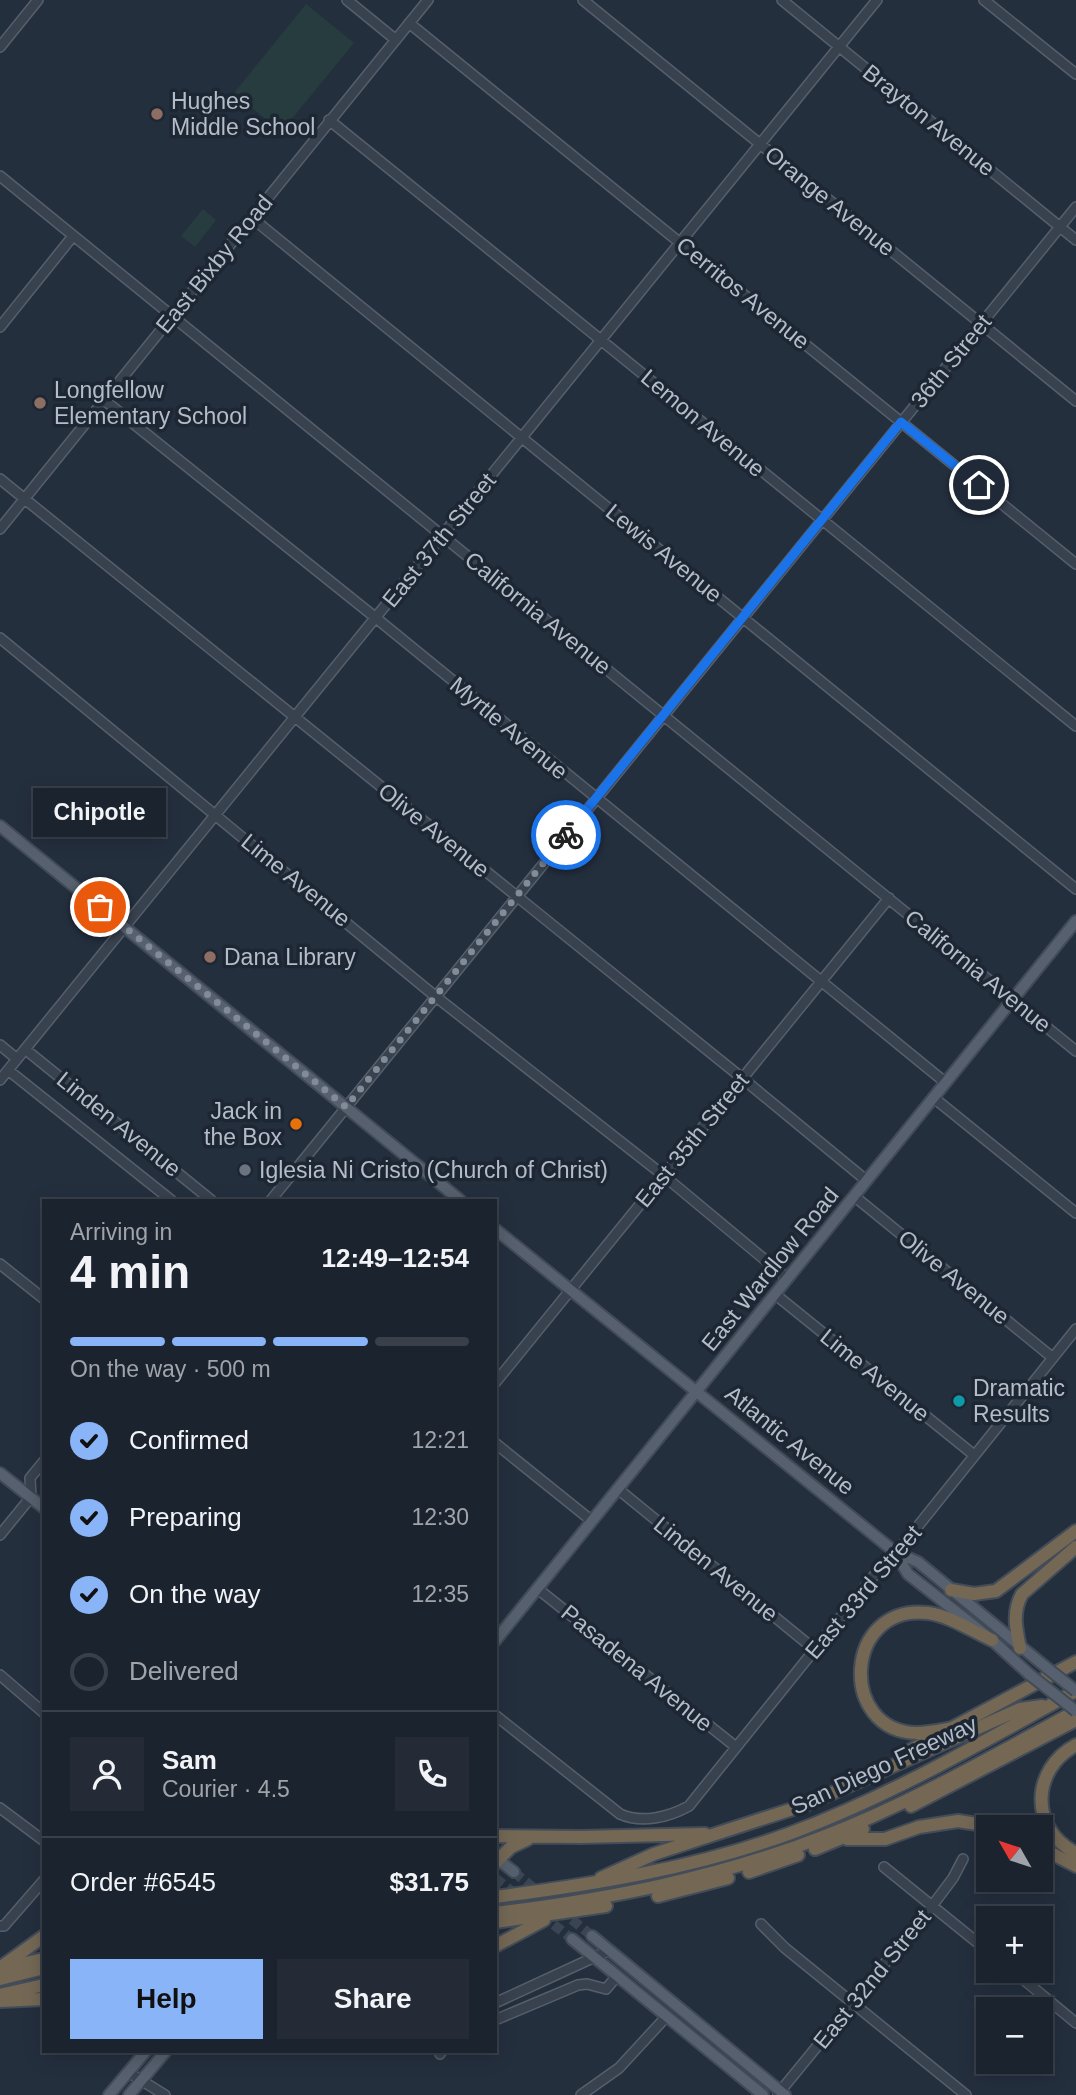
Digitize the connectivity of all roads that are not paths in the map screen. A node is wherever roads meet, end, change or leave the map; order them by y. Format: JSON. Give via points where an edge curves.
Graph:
{"nodes":[{"id":1,"x":38,"y":0,"type":"edge"},
{"id":2,"x":347,"y":0,"type":"edge"},
{"id":3,"x":428,"y":0,"type":"edge"},
{"id":4,"x":583,"y":0,"type":"edge"},
{"id":5,"x":782,"y":0,"type":"edge"},
{"id":6,"x":877,"y":0,"type":"edge"},
{"id":7,"x":984,"y":0,"type":"edge"},
{"id":8,"x":409,"y":23,"type":"junction"},
{"id":9,"x":396,"y":40,"type":"junction"},
{"id":10,"x":2,"y":41,"type":"edge"},
{"id":11,"x":839,"y":47,"type":"junction"},
{"id":12,"x":1076,"y":74,"type":"edge"},
{"id":13,"x":329,"y":120,"type":"junction"},
{"id":14,"x":760,"y":144,"type":"junction"},
{"id":15,"x":0,"y":176,"type":"edge"},
{"id":16,"x":1076,"y":207,"type":"edge"},
{"id":17,"x":252,"y":218,"type":"junction"},
{"id":18,"x":1060,"y":227,"type":"junction"},
{"id":19,"x":74,"y":236,"type":"junction"},
{"id":20,"x":1076,"y":240,"type":"edge"},
{"id":21,"x":681,"y":242,"type":"junction"},
{"id":22,"x":171,"y":316,"type":"junction"},
{"id":23,"x":980,"y":323,"type":"junction"},
{"id":24,"x":0,"y":327,"type":"edge"},
{"id":25,"x":602,"y":339,"type":"junction"},
{"id":26,"x":104,"y":400,"type":"junction"},
{"id":27,"x":1076,"y":401,"type":"edge"},
{"id":28,"x":901,"y":422,"type":"junction"},
{"id":29,"x":522,"y":437,"type":"junction"},
{"id":30,"x":0,"y":479,"type":"edge"},
{"id":31,"x":24,"y":499,"type":"junction"},
{"id":32,"x":822,"y":521,"type":"junction"},
{"id":33,"x":0,"y":529,"type":"edge"},
{"id":34,"x":443,"y":536,"type":"junction"},
{"id":35,"x":1076,"y":564,"type":"edge"},
{"id":36,"x":376,"y":618,"type":"junction"},
{"id":37,"x":743,"y":619,"type":"junction"},
{"id":38,"x":0,"y":639,"type":"edge"},
{"id":39,"x":663,"y":716,"type":"junction"},
{"id":40,"x":294,"y":717,"type":"junction"},
{"id":41,"x":1076,"y":726,"type":"edge"},
{"id":42,"x":595,"y":799,"type":"junction"},
{"id":43,"x":214,"y":814,"type":"junction"},
{"id":44,"x":0,"y":826,"type":"edge"},
{"id":45,"x":1076,"y":889,"type":"edge"},
{"id":46,"x":516,"y":897,"type":"junction"},
{"id":47,"x":889,"y":898,"type":"junction"},
{"id":48,"x":1076,"y":921,"type":"edge"},
{"id":49,"x":123,"y":927,"type":"junction"},
{"id":50,"x":821,"y":980,"type":"junction"},
{"id":51,"x":435,"y":996,"type":"junction"},
{"id":52,"x":1012,"y":1000,"type":"junction"},
{"id":53,"x":0,"y":1045,"type":"edge"},
{"id":54,"x":26,"y":1049,"type":"junction"},
{"id":55,"x":1076,"y":1051,"type":"edge"},
{"id":56,"x":17,"y":1059,"type":"junction"},
{"id":57,"x":8,"y":1070,"type":"junction"},
{"id":58,"x":742,"y":1078,"type":"junction"},
{"id":59,"x":0,"y":1080,"type":"edge"},
{"id":60,"x":946,"y":1083,"type":"junction"},
{"id":61,"x":934,"y":1098,"type":"junction"},
{"id":62,"x":346,"y":1107,"type":"junction"},
{"id":63,"x":663,"y":1175,"type":"junction"},
{"id":64,"x":867,"y":1181,"type":"junction"},
{"id":65,"x":854,"y":1196,"type":"junction"},
{"id":66,"x":170,"y":1199,"type":"edge"},
{"id":67,"x":210,"y":1199,"type":"edge"},
{"id":68,"x":272,"y":1199,"type":"edge"},
{"id":69,"x":459,"y":1199,"type":"edge"},
{"id":70,"x":1076,"y":1213,"type":"edge"},
{"id":71,"x":497,"y":1231,"type":"edge"},
{"id":72,"x":0,"y":1264,"type":"edge"},
{"id":73,"x":788,"y":1279,"type":"junction"},
{"id":74,"x":570,"y":1290,"type":"junction"},
{"id":75,"x":776,"y":1295,"type":"junction"},
{"id":76,"x":42,"y":1297,"type":"edge"},
{"id":77,"x":1076,"y":1329,"type":"edge"},
{"id":78,"x":1053,"y":1358,"type":"junction"},
{"id":79,"x":497,"y":1381,"type":"edge"},
{"id":80,"x":698,"y":1391,"type":"junction"},
{"id":81,"x":497,"y":1446,"type":"edge"},
{"id":82,"x":974,"y":1455,"type":"junction"},
{"id":83,"x":42,"y":1463,"type":"edge"},
{"id":84,"x":0,"y":1473,"type":"edge"},
{"id":85,"x":618,"y":1489,"type":"junction"},
{"id":86,"x":42,"y":1496,"type":"edge"},
{"id":87,"x":31,"y":1497,"type":"junction"},
{"id":88,"x":42,"y":1506,"type":"edge"},
{"id":89,"x":592,"y":1521,"type":"junction"},
{"id":90,"x":1076,"y":1531,"type":"edge"},
{"id":91,"x":0,"y":1535,"type":"edge"},
{"id":92,"x":1076,"y":1547,"type":"edge"},
{"id":93,"x":895,"y":1552,"type":"junction"},
{"id":94,"x":538,"y":1589,"type":"junction"},
{"id":95,"x":951,"y":1590,"type":"junction"},
{"id":96,"x":497,"y":1639,"type":"edge"},
{"id":97,"x":992,"y":1640,"type":"junction"},
{"id":98,"x":814,"y":1648,"type":"junction"},
{"id":99,"x":1020,"y":1648,"type":"junction"},
{"id":100,"x":1076,"y":1662,"type":"edge"},
{"id":101,"x":0,"y":1675,"type":"edge"},
{"id":102,"x":1076,"y":1691,"type":"edge"},
{"id":103,"x":1076,"y":1704,"type":"edge"},
{"id":104,"x":1050,"y":1705,"type":"junction"},
{"id":105,"x":42,"y":1711,"type":"edge"},
{"id":106,"x":1076,"y":1711,"type":"edge"},
{"id":107,"x":497,"y":1718,"type":"edge"},
{"id":108,"x":1076,"y":1720,"type":"edge"},
{"id":109,"x":954,"y":1728,"type":"junction"},
{"id":110,"x":995,"y":1736,"type":"junction"},
{"id":111,"x":1076,"y":1745,"type":"edge"},
{"id":112,"x":736,"y":1747,"type":"junction"},
{"id":113,"x":844,"y":1788,"type":"junction"},
{"id":114,"x":0,"y":1808,"type":"edge"},
{"id":115,"x":976,"y":1824,"type":"edge"},
{"id":116,"x":719,"y":1834,"type":"junction"},
{"id":117,"x":497,"y":1836,"type":"edge"},
{"id":118,"x":536,"y":1836,"type":"junction"},
{"id":119,"x":42,"y":1840,"type":"edge"},
{"id":120,"x":840,"y":1840,"type":"junction"},
{"id":121,"x":1076,"y":1853,"type":"edge"},
{"id":122,"x":1054,"y":1855,"type":"edge"},
{"id":123,"x":497,"y":1859,"type":"edge"},
{"id":124,"x":963,"y":1859,"type":"dead end"},
{"id":125,"x":497,"y":1861,"type":"edge"},
{"id":126,"x":1076,"y":1866,"type":"edge"},
{"id":127,"x":884,"y":1867,"type":"dead end"},
{"id":128,"x":514,"y":1872,"type":"tunnel mouth"},
{"id":129,"x":42,"y":1882,"type":"edge"},
{"id":130,"x":584,"y":1886,"type":"junction"},
{"id":131,"x":497,"y":1897,"type":"edge"},
{"id":132,"x":932,"y":1906,"type":"junction"},
{"id":133,"x":497,"y":1907,"type":"edge"},
{"id":134,"x":497,"y":1913,"type":"edge"},
{"id":135,"x":554,"y":1915,"type":"junction"},
{"id":136,"x":497,"y":1922,"type":"edge"},
{"id":137,"x":761,"y":1924,"type":"dead end"},
{"id":138,"x":2,"y":1926,"type":"edge"},
{"id":139,"x":592,"y":1936,"type":"tunnel mouth"},
{"id":140,"x":42,"y":1937,"type":"edge"},
{"id":141,"x":572,"y":1939,"type":"tunnel mouth"},
{"id":142,"x":976,"y":1942,"type":"edge"},
{"id":143,"x":497,"y":1945,"type":"edge"},
{"id":144,"x":610,"y":1950,"type":"junction"},
{"id":145,"x":594,"y":1958,"type":"junction"},
{"id":146,"x":42,"y":1959,"type":"edge"},
{"id":147,"x":0,"y":1968,"type":"edge"},
{"id":148,"x":42,"y":1968,"type":"edge"},
{"id":149,"x":42,"y":1974,"type":"edge"},
{"id":150,"x":617,"y":1976,"type":"junction"},
{"id":151,"x":0,"y":1979,"type":"edge"},
{"id":152,"x":1028,"y":1983,"type":"edge"},
{"id":153,"x":0,"y":1984,"type":"edge"},
{"id":154,"x":42,"y":1985,"type":"edge"},
{"id":155,"x":0,"y":1995,"type":"edge"},
{"id":156,"x":42,"y":1999,"type":"edge"},
{"id":157,"x":0,"y":2001,"type":"edge"},
{"id":158,"x":497,"y":2002,"type":"edge"},
{"id":159,"x":853,"y":2003,"type":"junction"},
{"id":160,"x":666,"y":2017,"type":"junction"},
{"id":161,"x":497,"y":2019,"type":"edge"},
{"id":162,"x":1076,"y":2023,"type":"edge"},
{"id":163,"x":144,"y":2053,"type":"edge"},
{"id":164,"x":164,"y":2053,"type":"edge"},
{"id":165,"x":128,"y":2072,"type":"junction"},
{"id":166,"x":142,"y":2080,"type":"junction"},
{"id":167,"x":781,"y":2094,"type":"edge"},
{"id":168,"x":109,"y":2095,"type":"edge"},
{"id":169,"x":129,"y":2095,"type":"edge"},
{"id":170,"x":165,"y":2095,"type":"edge"},
{"id":171,"x":582,"y":2095,"type":"edge"},
{"id":172,"x":763,"y":2095,"type":"edge"},
{"id":173,"x":966,"y":2095,"type":"edge"}],
"edges":[{"from":1,"to":10,"type":"street"},
{"from":2,"to":9,"type":"street"},
{"from":3,"to":8,"type":"street","name":"East Bixby Road"},
{"from":4,"to":14,"type":"street","name":"Orange Avenue"},
{"from":5,"to":11,"type":"street","name":"Brayton Avenue"},
{"from":6,"to":11,"type":"street","name":"East 37th Street"},
{"from":7,"to":12,"type":"street"},
{"from":8,"to":9,"type":"street","name":"East Bixby Road"},
{"from":8,"to":21,"type":"street","name":"Cerritos Avenue"},
{"from":9,"to":13,"type":"street","name":"East Bixby Road"},
{"from":11,"to":14,"type":"street","name":"East 37th Street"},
{"from":11,"to":18,"type":"street","name":"Brayton Avenue"},
{"from":13,"to":17,"type":"street","name":"East Bixby Road"},
{"from":13,"to":25,"type":"street","name":"Lemon Avenue"},
{"from":14,"to":21,"type":"street","name":"East 37th Street"},
{"from":14,"to":23,"type":"street","name":"Orange Avenue"},
{"from":15,"to":19,"type":"street","name":"California Avenue"},
{"from":16,"to":18,"type":"street","name":"36th Street"},
{"from":17,"to":22,"type":"street","name":"East Bixby Road"},
{"from":17,"to":29,"type":"street","name":"Lewis Avenue"},
{"from":18,"to":20,"type":"street","name":"Brayton Avenue"},
{"from":18,"to":23,"type":"street","name":"36th Street"},
{"from":19,"to":22,"type":"street","name":"California Avenue"},
{"from":19,"to":24,"type":"street"},
{"from":21,"to":25,"type":"street","name":"East 37th Street"},
{"from":21,"to":28,"type":"street","name":"Cerritos Avenue"},
{"from":22,"to":26,"type":"street","name":"East Bixby Road"},
{"from":22,"to":34,"type":"street","name":"California Avenue"},
{"from":23,"to":27,"type":"street","name":"Orange Avenue"},
{"from":23,"to":28,"type":"street","name":"36th Street"},
{"from":25,"to":29,"type":"street","name":"East 37th Street"},
{"from":25,"to":32,"type":"street","name":"Lemon Avenue"},
{"from":26,"to":31,"type":"street","name":"East Bixby Road"},
{"from":26,"to":36,"type":"street","name":"Myrtle Avenue"},
{"from":28,"to":32,"type":"street","name":"36th Street"},
{"from":28,"to":35,"type":"street","name":"Cerritos Avenue"},
{"from":29,"to":34,"type":"street","name":"East 37th Street"},
{"from":29,"to":37,"type":"street","name":"Lewis Avenue"},
{"from":30,"to":31,"type":"street","name":"Olive Avenue"},
{"from":31,"to":33,"type":"street","name":"East Bixby Road"},
{"from":31,"to":40,"type":"street","name":"Olive Avenue"},
{"from":32,"to":37,"type":"street","name":"36th Street"},
{"from":32,"to":41,"type":"street","name":"Lemon Avenue"},
{"from":34,"to":36,"type":"street","name":"East 37th Street"},
{"from":34,"to":39,"type":"street","name":"California Avenue"},
{"from":36,"to":40,"type":"street","name":"East 37th Street"},
{"from":36,"to":42,"type":"street","name":"Myrtle Avenue"},
{"from":37,"to":39,"type":"street","name":"36th Street"},
{"from":37,"to":45,"type":"street","name":"Lewis Avenue"},
{"from":38,"to":43,"type":"street","name":"Lime Avenue"},
{"from":39,"to":42,"type":"street","name":"36th Street"},
{"from":39,"to":47,"type":"street","name":"California Avenue"},
{"from":40,"to":43,"type":"street","name":"East 37th Street"},
{"from":40,"to":46,"type":"street","name":"Olive Avenue"},
{"from":42,"to":46,"type":"street","name":"36th Street"},
{"from":42,"to":50,"type":"street","name":"Myrtle Avenue"},
{"from":43,"to":49,"type":"street","name":"East 37th Street"},
{"from":43,"to":51,"type":"street","name":"Lime Avenue"},
{"from":44,"to":49,"type":"main road"},
{"from":46,"to":51,"type":"street","name":"36th Street"},
{"from":46,"to":58,"type":"street","name":"Olive Avenue"},
{"from":47,"to":50,"type":"street","name":"East 35th Street"},
{"from":47,"to":52,"type":"street","name":"California Avenue"},
{"from":48,"to":52,"type":"main road","name":"East Wardlow Road"},
{"from":49,"to":54,"type":"street","name":"East 37th Street"},
{"from":49,"to":62,"type":"main road"},
{"from":50,"to":58,"type":"street","name":"East 35th Street"},
{"from":50,"to":60,"type":"street","name":"Myrtle Avenue"},
{"from":51,"to":62,"type":"street","name":"36th Street"},
{"from":51,"to":63,"type":"street","name":"Lime Avenue"},
{"from":52,"to":55,"type":"street","name":"California Avenue"},
{"from":52,"to":60,"type":"main road","name":"East Wardlow Road"},
{"from":53,"to":56,"type":"street"},
{"from":54,"to":56,"type":"street","name":"East 37th Street"},
{"from":54,"to":67,"type":"street","name":"Linden Avenue"},
{"from":56,"to":57,"type":"street","name":"East 37th Street"},
{"from":57,"to":59,"type":"street","name":"East 37th Street"},
{"from":57,"to":66,"type":"street","name":"Linden Avenue"},
{"from":58,"to":63,"type":"street","name":"East 35th Street"},
{"from":58,"to":64,"type":"street","name":"Olive Avenue"},
{"from":60,"to":61,"type":"main road","name":"East Wardlow Road"},
{"from":61,"to":64,"type":"main road","name":"East Wardlow Road"},
{"from":61,"to":70,"type":"street"},
{"from":62,"to":68,"type":"street","name":"36th Street"},
{"from":62,"to":69,"type":"main road"},
{"from":63,"to":73,"type":"street","name":"Lime Avenue"},
{"from":63,"to":74,"type":"street","name":"East 35th Street"},
{"from":64,"to":65,"type":"main road","name":"East Wardlow Road"},
{"from":65,"to":73,"type":"main road","name":"East Wardlow Road"},
{"from":65,"to":78,"type":"street","name":"Olive Avenue"},
{"from":71,"to":74,"type":"main road","name":"Atlantic Avenue"},
{"from":72,"to":76,"type":"street"},
{"from":73,"to":75,"type":"main road","name":"East Wardlow Road"},
{"from":74,"to":79,"type":"street","name":"East 35th Street"},
{"from":74,"to":80,"type":"main road","name":"Atlantic Avenue"},
{"from":75,"to":80,"type":"main road","name":"East Wardlow Road"},
{"from":75,"to":82,"type":"street","name":"Lime Avenue"},
{"from":77,"to":78,"type":"street","name":"East 33rd Street"},
{"from":78,"to":82,"type":"street","name":"East 33rd Street"},
{"from":80,"to":85,"type":"main road","name":"East Wardlow Road"},
{"from":80,"to":93,"type":"main road","name":"Atlantic Avenue"},
{"from":81,"to":89,"type":"street"},
{"from":82,"to":93,"type":"street","name":"East 33rd Street"},
{"from":83,"to":87,"type":"street","via":[[30,1478]]},
{"from":84,"to":87,"type":"main road"},
{"from":85,"to":89,"type":"main road","name":"East Wardlow Road"},
{"from":85,"to":98,"type":"street","name":"Linden Avenue"},
{"from":86,"to":87,"type":"street"},
{"from":87,"to":88,"type":"main road"},
{"from":87,"to":91,"type":"street"},
{"from":89,"to":94,"type":"main road","name":"East Wardlow Road"},
{"from":90,"to":95,"type":"highway","via":[[996,1591]]},
{"from":92,"to":99,"type":"highway","via":[[1034,1581],[1018,1602],[1015,1619]]},
{"from":93,"to":95,"type":"main road","name":"Atlantic Avenue","via":[[918,1562]]},
{"from":93,"to":97,"type":"main road","name":"Atlantic Avenue","via":[[908,1574]]},
{"from":93,"to":98,"type":"street","name":"East 33rd Street"},
{"from":94,"to":96,"type":"main road","name":"East Wardlow Road"},
{"from":94,"to":112,"type":"street","name":"Pasadena Avenue"},
{"from":95,"to":99,"type":"main road","name":"Atlantic Avenue"},
{"from":97,"to":106,"type":"main road","name":"Atlantic Avenue","bridge":true},
{"from":97,"to":109,"type":"highway","via":[[941,1616],[917,1613],[885,1624],[863,1652],[861,1686],[877,1715],[899,1729],[917,1733]]},
{"from":98,"to":112,"type":"street","name":"East 33rd Street"},
{"from":99,"to":102,"type":"main road","name":"Atlantic Avenue","bridge":true},
{"from":100,"to":109,"type":"highway"},
{"from":101,"to":105,"type":"street"},
{"from":102,"to":104,"type":"highway","name":"San Diego Freeway"},
{"from":103,"to":110,"type":"highway","via":[[1019,1735]]},
{"from":104,"to":110,"type":"highway","name":"San Diego Freeway"},
{"from":104,"to":113,"type":"highway","via":[[1020,1709]]},
{"from":106,"to":134,"type":"highway","via":[[906,1800],[785,1851],[653,1889]]},
{"from":107,"to":112,"type":"street","name":"East 33rd Street","via":[[629,1818],[670,1816],[689,1806]]},
{"from":108,"to":120,"type":"highway","name":"San Diego Freeway"},
{"from":109,"to":113,"type":"highway"},
{"from":110,"to":130,"type":"highway","name":"San Diego Freeway","via":[[898,1787],[791,1833],[689,1864]]},
{"from":111,"to":121,"type":"highway","via":[[1053,1764],[1041,1797],[1050,1830]]},
{"from":113,"to":116,"type":"highway"},
{"from":114,"to":119,"type":"street"},
{"from":115,"to":120,"type":"highway","via":[[958,1821],[919,1827],[885,1839]]},
{"from":116,"to":118,"type":"highway"},
{"from":116,"to":130,"type":"highway","via":[[654,1854]]},
{"from":117,"to":118,"type":"highway"},
{"from":118,"to":123,"type":"highway","via":[[515,1844]]},
{"from":120,"to":135,"type":"highway","name":"San Diego Freeway","via":[[701,1886]]},
{"from":122,"to":126,"type":"highway"},
{"from":124,"to":132,"type":"street","name":"East 32nd Street"},
{"from":125,"to":128,"type":"main road"},
{"from":127,"to":132,"type":"street"},
{"from":129,"to":138,"type":"street"},
{"from":130,"to":131,"type":"highway","name":"San Diego Freeway"},
{"from":130,"to":133,"type":"highway","via":[[563,1899]]},
{"from":132,"to":142,"type":"street"},
{"from":132,"to":159,"type":"street","name":"East 32nd Street"},
{"from":135,"to":136,"type":"highway","name":"San Diego Freeway"},
{"from":135,"to":143,"type":"highway"},
{"from":137,"to":159,"type":"street"},
{"from":139,"to":144,"type":"main road"},
{"from":140,"to":147,"type":"highway"},
{"from":141,"to":145,"type":"main road"},
{"from":144,"to":145,"type":"street"},
{"from":144,"to":167,"type":"main road"},
{"from":145,"to":150,"type":"main road"},
{"from":145,"to":158,"type":"street"},
{"from":146,"to":147,"type":"highway"},
{"from":148,"to":151,"type":"highway"},
{"from":149,"to":153,"type":"highway"},
{"from":150,"to":160,"type":"main road"},
{"from":150,"to":161,"type":"street","via":[[606,1989],[578,1985]]},
{"from":152,"to":162,"type":"street"},
{"from":154,"to":155,"type":"highway"},
{"from":156,"to":157,"type":"highway"},
{"from":159,"to":167,"type":"street","name":"East 32nd Street"},
{"from":159,"to":173,"type":"street"},
{"from":160,"to":171,"type":"street","via":[[619,2068]]},
{"from":160,"to":172,"type":"main road"},
{"from":163,"to":165,"type":"main road"},
{"from":164,"to":166,"type":"main road"},
{"from":165,"to":166,"type":"street"},
{"from":165,"to":168,"type":"main road"},
{"from":166,"to":169,"type":"main road"},
{"from":166,"to":170,"type":"street"}]}
